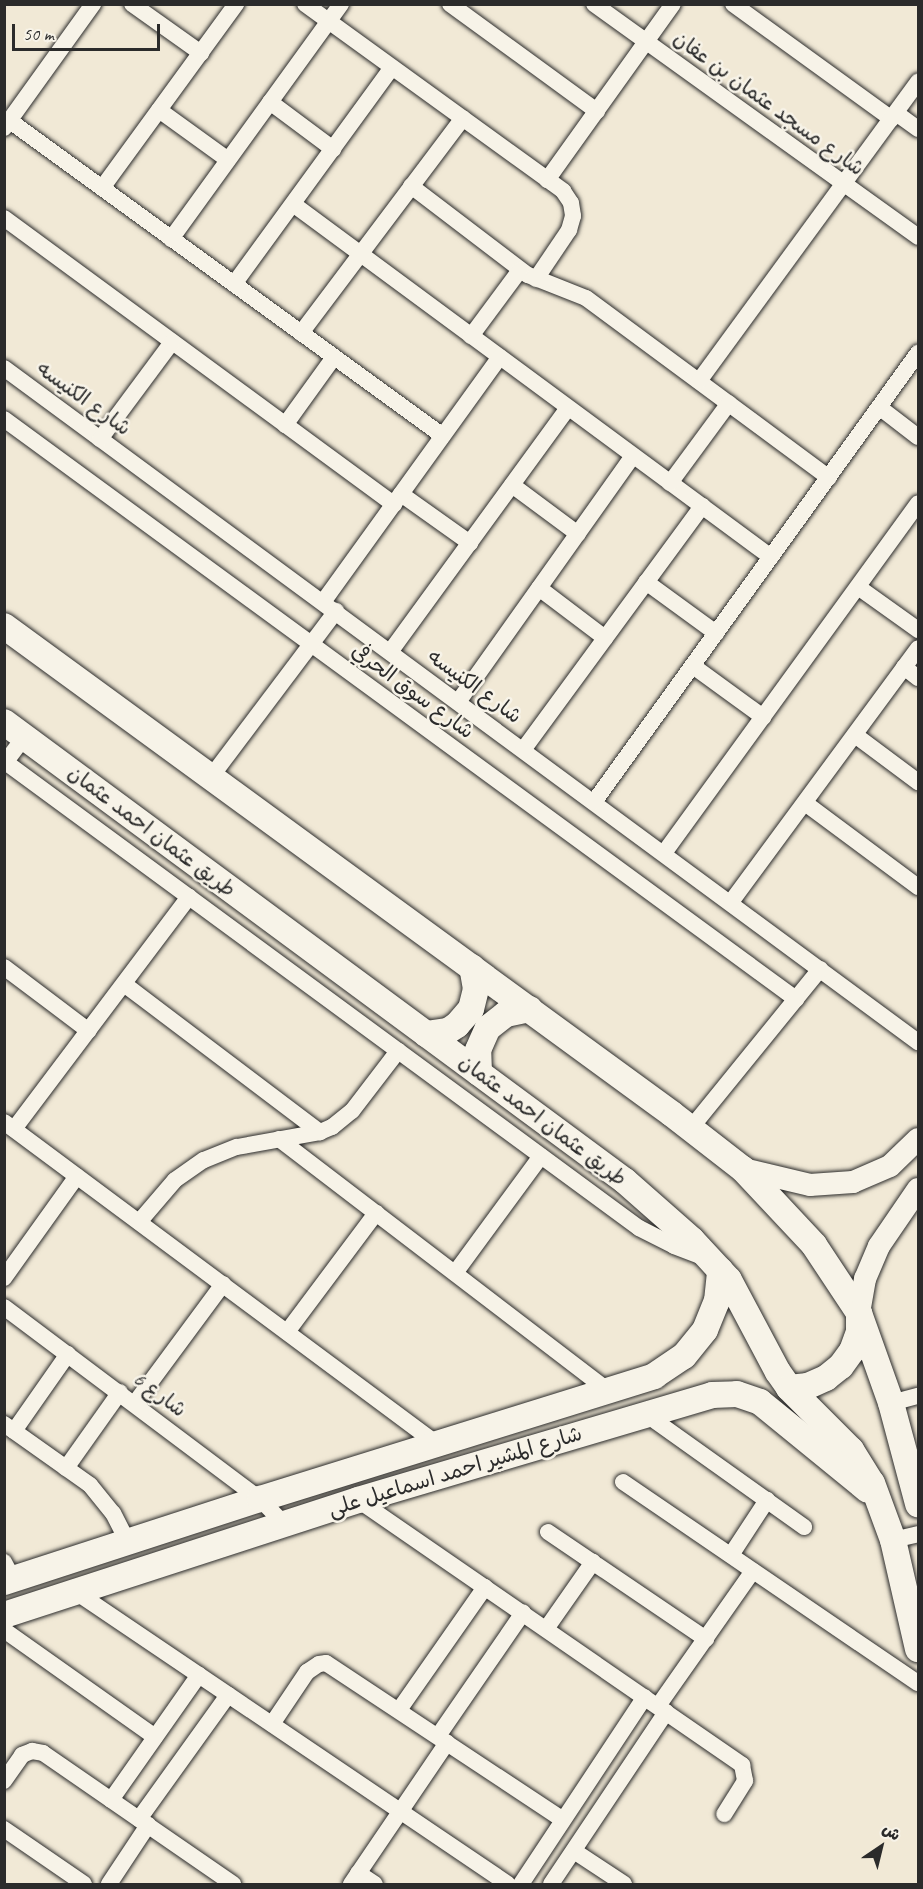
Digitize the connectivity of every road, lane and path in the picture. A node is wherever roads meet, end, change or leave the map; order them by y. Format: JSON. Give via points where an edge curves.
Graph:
{"nodes":[{"id":1,"x":93,"y":4,"type":"edge"},
{"id":2,"x":132,"y":4,"type":"edge"},
{"id":3,"x":236,"y":4,"type":"edge"},
{"id":4,"x":305,"y":4,"type":"edge"},
{"id":5,"x":341,"y":4,"type":"edge"},
{"id":6,"x":450,"y":4,"type":"edge"},
{"id":7,"x":594,"y":4,"type":"edge"},
{"id":8,"x":673,"y":4,"type":"edge"},
{"id":9,"x":733,"y":4,"type":"edge"},
{"id":10,"x":328,"y":22,"type":"junction"},
{"id":11,"x":646,"y":42,"type":"junction"},
{"id":12,"x":201,"y":53,"type":"junction"},
{"id":13,"x":392,"y":67,"type":"junction"},
{"id":14,"x":918,"y":82,"type":"edge"},
{"id":15,"x":270,"y":102,"type":"junction"},
{"id":16,"x":159,"y":110,"type":"junction"},
{"id":17,"x":597,"y":111,"type":"junction"},
{"id":18,"x":894,"y":116,"type":"junction"},
{"id":19,"x":463,"y":118,"type":"junction"},
{"id":20,"x":7,"y":125,"type":"edge"},
{"id":21,"x":918,"y":129,"type":"edge"},
{"id":22,"x":333,"y":148,"type":"junction"},
{"id":23,"x":228,"y":160,"type":"junction"},
{"id":24,"x":547,"y":180,"type":"junction"},
{"id":25,"x":844,"y":184,"type":"junction"},
{"id":26,"x":411,"y":186,"type":"junction"},
{"id":27,"x":102,"y":188,"type":"junction"},
{"id":28,"x":293,"y":204,"type":"junction"},
{"id":29,"x":4,"y":218,"type":"edge"},
{"id":30,"x":918,"y":237,"type":"edge"},
{"id":31,"x":171,"y":239,"type":"junction"},
{"id":32,"x":360,"y":254,"type":"junction"},
{"id":33,"x":520,"y":270,"type":"junction"},
{"id":34,"x":536,"y":279,"type":"junction"},
{"id":35,"x":234,"y":284,"type":"junction"},
{"id":36,"x":301,"y":333,"type":"junction"},
{"id":37,"x":471,"y":336,"type":"junction"},
{"id":38,"x":172,"y":342,"type":"junction"},
{"id":39,"x":918,"y":353,"type":"edge"},
{"id":40,"x":334,"y":357,"type":"junction"},
{"id":41,"x":500,"y":357,"type":"junction"},
{"id":42,"x":4,"y":368,"type":"edge"},
{"id":43,"x":699,"y":381,"type":"junction"},
{"id":44,"x":729,"y":403,"type":"junction"},
{"id":45,"x":879,"y":407,"type":"junction"},
{"id":46,"x":568,"y":408,"type":"junction"},
{"id":47,"x":4,"y":419,"type":"edge"},
{"id":48,"x":285,"y":425,"type":"junction"},
{"id":49,"x":443,"y":436,"type":"junction"},
{"id":50,"x":918,"y":437,"type":"edge"},
{"id":51,"x":100,"y":438,"type":"junction"},
{"id":52,"x":633,"y":456,"type":"junction"},
{"id":53,"x":828,"y":478,"type":"junction"},
{"id":54,"x":670,"y":483,"type":"junction"},
{"id":55,"x":512,"y":485,"type":"junction"},
{"id":56,"x":398,"y":499,"type":"junction"},
{"id":57,"x":918,"y":504,"type":"edge"},
{"id":58,"x":702,"y":506,"type":"junction"},
{"id":59,"x":578,"y":534,"type":"junction"},
{"id":60,"x":470,"y":543,"type":"junction"},
{"id":61,"x":771,"y":557,"type":"junction"},
{"id":62,"x":646,"y":582,"type":"junction"},
{"id":63,"x":858,"y":587,"type":"junction"},
{"id":64,"x":539,"y":588,"type":"junction"},
{"id":65,"x":329,"y":607,"type":"junction"},
{"id":66,"x":4,"y":626,"type":"edge"},
{"id":67,"x":918,"y":630,"type":"edge"},
{"id":68,"x":717,"y":633,"type":"junction"},
{"id":69,"x":605,"y":638,"type":"junction"},
{"id":70,"x":311,"y":644,"type":"junction"},
{"id":71,"x":918,"y":648,"type":"edge"},
{"id":72,"x":390,"y":652,"type":"junction"},
{"id":73,"x":693,"y":666,"type":"junction"},
{"id":74,"x":904,"y":667,"type":"junction"},
{"id":75,"x":918,"y":678,"type":"edge"},
{"id":76,"x":458,"y":702,"type":"junction"},
{"id":77,"x":764,"y":717,"type":"junction"},
{"id":78,"x":14,"y":730,"type":"edge"},
{"id":79,"x":855,"y":735,"type":"junction"},
{"id":80,"x":523,"y":750,"type":"junction"},
{"id":81,"x":5,"y":763,"type":"edge"},
{"id":82,"x":211,"y":777,"type":"junction"},
{"id":83,"x":918,"y":782,"type":"edge"},
{"id":84,"x":594,"y":802,"type":"junction"},
{"id":85,"x":805,"y":802,"type":"junction"},
{"id":86,"x":664,"y":853,"type":"junction"},
{"id":87,"x":918,"y":887,"type":"edge"},
{"id":88,"x":189,"y":897,"type":"junction"},
{"id":89,"x":731,"y":902,"type":"junction"},
{"id":90,"x":4,"y":967,"type":"edge"},
{"id":91,"x":472,"y":967,"type":"junction"},
{"id":92,"x":820,"y":969,"type":"junction"},
{"id":93,"x":124,"y":984,"type":"junction"},
{"id":94,"x":796,"y":999,"type":"junction"},
{"id":95,"x":529,"y":1009,"type":"junction"},
{"id":96,"x":89,"y":1030,"type":"junction"},
{"id":97,"x":426,"y":1034,"type":"junction"},
{"id":98,"x":918,"y":1042,"type":"edge"},
{"id":99,"x":398,"y":1051,"type":"junction"},
{"id":100,"x":479,"y":1073,"type":"junction"},
{"id":101,"x":9,"y":1126,"type":"edge"},
{"id":102,"x":691,"y":1128,"type":"junction"},
{"id":103,"x":320,"y":1132,"type":"junction"},
{"id":104,"x":279,"y":1139,"type":"junction"},
{"id":105,"x":918,"y":1139,"type":"edge"},
{"id":106,"x":541,"y":1156,"type":"junction"},
{"id":107,"x":742,"y":1168,"type":"junction"},
{"id":108,"x":77,"y":1176,"type":"junction"},
{"id":109,"x":918,"y":1189,"type":"edge"},
{"id":110,"x":376,"y":1213,"type":"junction"},
{"id":111,"x":139,"y":1222,"type":"junction"},
{"id":112,"x":716,"y":1264,"type":"junction"},
{"id":113,"x":455,"y":1273,"type":"junction"},
{"id":114,"x":4,"y":1278,"type":"edge"},
{"id":115,"x":222,"y":1284,"type":"junction"},
{"id":116,"x":4,"y":1306,"type":"edge"},
{"id":117,"x":859,"y":1313,"type":"junction"},
{"id":118,"x":287,"y":1332,"type":"junction"},
{"id":119,"x":68,"y":1354,"type":"junction"},
{"id":120,"x":789,"y":1388,"type":"junction"},
{"id":121,"x":609,"y":1391,"type":"junction"},
{"id":122,"x":120,"y":1392,"type":"junction"},
{"id":123,"x":918,"y":1396,"type":"edge"},
{"id":124,"x":135,"y":1403,"type":"junction"},
{"id":125,"x":891,"y":1403,"type":"junction"},
{"id":126,"x":646,"y":1415,"type":"junction"},
{"id":127,"x":9,"y":1427,"type":"edge"},
{"id":128,"x":437,"y":1444,"type":"junction"},
{"id":129,"x":66,"y":1468,"type":"junction"},
{"id":130,"x":623,"y":1482,"type":"dead end"},
{"id":131,"x":260,"y":1499,"type":"junction"},
{"id":132,"x":358,"y":1500,"type":"junction"},
{"id":133,"x":767,"y":1500,"type":"junction"},
{"id":134,"x":880,"y":1500,"type":"junction"},
{"id":135,"x":918,"y":1504,"type":"edge"},
{"id":136,"x":283,"y":1523,"type":"junction"},
{"id":137,"x":804,"y":1527,"type":"dead end"},
{"id":138,"x":548,"y":1532,"type":"dead end"},
{"id":139,"x":918,"y":1534,"type":"edge"},
{"id":140,"x":893,"y":1540,"type":"junction"},
{"id":141,"x":128,"y":1542,"type":"junction"},
{"id":142,"x":730,"y":1555,"type":"junction"},
{"id":143,"x":593,"y":1562,"type":"junction"},
{"id":144,"x":753,"y":1571,"type":"junction"},
{"id":145,"x":7,"y":1574,"type":"edge"},
{"id":146,"x":485,"y":1587,"type":"junction"},
{"id":147,"x":76,"y":1592,"type":"junction"},
{"id":148,"x":522,"y":1613,"type":"junction"},
{"id":149,"x":4,"y":1615,"type":"edge"},
{"id":150,"x":546,"y":1629,"type":"junction"},
{"id":151,"x":4,"y":1630,"type":"edge"},
{"id":152,"x":706,"y":1639,"type":"junction"},
{"id":153,"x":918,"y":1649,"type":"edge"},
{"id":154,"x":199,"y":1676,"type":"junction"},
{"id":155,"x":918,"y":1683,"type":"edge"},
{"id":156,"x":228,"y":1695,"type":"junction"},
{"id":157,"x":656,"y":1705,"type":"junction"},
{"id":158,"x":399,"y":1710,"type":"junction"},
{"id":159,"x":272,"y":1725,"type":"junction"},
{"id":160,"x":156,"y":1737,"type":"junction"},
{"id":161,"x":443,"y":1739,"type":"junction"},
{"id":162,"x":4,"y":1781,"type":"edge"},
{"id":163,"x":111,"y":1800,"type":"junction"},
{"id":164,"x":400,"y":1812,"type":"junction"},
{"id":165,"x":724,"y":1814,"type":"dead end"},
{"id":166,"x":563,"y":1820,"type":"junction"},
{"id":167,"x":143,"y":1822,"type":"junction"},
{"id":168,"x":4,"y":1829,"type":"edge"},
{"id":169,"x":574,"y":1851,"type":"junction"},
{"id":170,"x":354,"y":1879,"type":"edge"},
{"id":171,"x":84,"y":1884,"type":"edge"},
{"id":172,"x":109,"y":1884,"type":"edge"},
{"id":173,"x":233,"y":1884,"type":"edge"},
{"id":174,"x":375,"y":1884,"type":"edge"},
{"id":175,"x":508,"y":1884,"type":"edge"},
{"id":176,"x":521,"y":1884,"type":"edge"},
{"id":177,"x":551,"y":1884,"type":"edge"},
{"id":178,"x":624,"y":1884,"type":"edge"}],
"edges":[{"from":1,"to":20,"type":"street"},
{"from":2,"to":12,"type":"street"},
{"from":3,"to":12,"type":"street"},
{"from":4,"to":10,"type":"street"},
{"from":5,"to":10,"type":"street"},
{"from":6,"to":17,"type":"street"},
{"from":7,"to":11,"type":"street","name":"شارع مسجد عثمان بن عفان"},
{"from":8,"to":11,"type":"street"},
{"from":9,"to":18,"type":"street"},
{"from":10,"to":13,"type":"street"},
{"from":10,"to":15,"type":"street"},
{"from":11,"to":17,"type":"street"},
{"from":11,"to":25,"type":"street","name":"شارع مسجد عثمان بن عفان"},
{"from":12,"to":16,"type":"street"},
{"from":13,"to":19,"type":"street"},
{"from":13,"to":22,"type":"street"},
{"from":14,"to":18,"type":"street"},
{"from":15,"to":22,"type":"street"},
{"from":15,"to":23,"type":"street"},
{"from":16,"to":23,"type":"street"},
{"from":16,"to":27,"type":"street"},
{"from":17,"to":24,"type":"street"},
{"from":18,"to":21,"type":"street"},
{"from":18,"to":25,"type":"street"},
{"from":19,"to":24,"type":"street"},
{"from":19,"to":26,"type":"street"},
{"from":20,"to":27,"type":"street"},
{"from":22,"to":28,"type":"street"},
{"from":23,"to":31,"type":"street"},
{"from":24,"to":34,"type":"street","via":[[563,191],[573,216],[569,230]]},
{"from":25,"to":30,"type":"street","name":"شارع مسجد عثمان بن عفان"},
{"from":25,"to":43,"type":"street"},
{"from":26,"to":32,"type":"street"},
{"from":26,"to":33,"type":"street"},
{"from":27,"to":31,"type":"street"},
{"from":28,"to":32,"type":"street"},
{"from":28,"to":35,"type":"street"},
{"from":29,"to":38,"type":"street"},
{"from":31,"to":35,"type":"street"},
{"from":32,"to":36,"type":"street"},
{"from":32,"to":37,"type":"street"},
{"from":33,"to":34,"type":"street"},
{"from":33,"to":37,"type":"street"},
{"from":34,"to":43,"type":"street","via":[[586,298]]},
{"from":35,"to":36,"type":"street"},
{"from":36,"to":40,"type":"street"},
{"from":37,"to":41,"type":"street"},
{"from":38,"to":48,"type":"street"},
{"from":38,"to":51,"type":"street"},
{"from":39,"to":45,"type":"street"},
{"from":40,"to":48,"type":"street"},
{"from":40,"to":49,"type":"street"},
{"from":41,"to":46,"type":"street"},
{"from":41,"to":49,"type":"street"},
{"from":42,"to":51,"type":"street","name":"شارع الكنيسه"},
{"from":43,"to":44,"type":"street"},
{"from":44,"to":53,"type":"street"},
{"from":44,"to":54,"type":"street"},
{"from":45,"to":50,"type":"street"},
{"from":45,"to":53,"type":"street"},
{"from":46,"to":52,"type":"street"},
{"from":46,"to":55,"type":"street"},
{"from":47,"to":70,"type":"street","name":"شارع سوق الحرفي"},
{"from":48,"to":56,"type":"street"},
{"from":49,"to":56,"type":"street"},
{"from":51,"to":65,"type":"street","name":"شارع الكنيسه"},
{"from":52,"to":54,"type":"street"},
{"from":52,"to":59,"type":"street"},
{"from":53,"to":61,"type":"street"},
{"from":54,"to":58,"type":"street"},
{"from":55,"to":59,"type":"street"},
{"from":55,"to":60,"type":"street"},
{"from":56,"to":60,"type":"street"},
{"from":56,"to":65,"type":"street"},
{"from":57,"to":63,"type":"street"},
{"from":58,"to":61,"type":"street"},
{"from":58,"to":62,"type":"street"},
{"from":59,"to":64,"type":"street"},
{"from":60,"to":72,"type":"street"},
{"from":61,"to":68,"type":"street"},
{"from":62,"to":68,"type":"street"},
{"from":62,"to":69,"type":"street"},
{"from":63,"to":67,"type":"street"},
{"from":63,"to":77,"type":"street"},
{"from":64,"to":69,"type":"street"},
{"from":64,"to":76,"type":"street"},
{"from":65,"to":70,"type":"street"},
{"from":65,"to":72,"type":"street","name":"شارع الكنيسه"},
{"from":66,"to":82,"type":"main road"},
{"from":68,"to":73,"type":"street"},
{"from":69,"to":80,"type":"street"},
{"from":70,"to":82,"type":"street"},
{"from":70,"to":94,"type":"street","name":"شارع سوق الحرفي"},
{"from":71,"to":74,"type":"street"},
{"from":72,"to":76,"type":"street","name":"شارع الكنيسه"},
{"from":73,"to":77,"type":"street"},
{"from":73,"to":84,"type":"street"},
{"from":74,"to":75,"type":"street"},
{"from":74,"to":79,"type":"street"},
{"from":76,"to":80,"type":"street","name":"شارع الكنيسه"},
{"from":77,"to":86,"type":"street"},
{"from":78,"to":81,"type":"street"},
{"from":78,"to":97,"type":"main road","name":"طريق عثمان احمد عثمان"},
{"from":79,"to":83,"type":"street"},
{"from":79,"to":85,"type":"street"},
{"from":80,"to":84,"type":"street","name":"شارع الكنيسه"},
{"from":81,"to":88,"type":"street"},
{"from":82,"to":91,"type":"main road"},
{"from":84,"to":86,"type":"street","name":"شارع الكنيسه"},
{"from":85,"to":87,"type":"street"},
{"from":85,"to":89,"type":"street"},
{"from":86,"to":89,"type":"street","name":"شارع الكنيسه"},
{"from":88,"to":93,"type":"street"},
{"from":88,"to":99,"type":"street"},
{"from":89,"to":92,"type":"street","name":"شارع الكنيسه"},
{"from":90,"to":96,"type":"street"},
{"from":91,"to":95,"type":"main road"},
{"from":91,"to":97,"type":"main road","via":[[476,988],[471,1009],[448,1031]]},
{"from":92,"to":94,"type":"street"},
{"from":92,"to":98,"type":"street","name":"شارع الكنيسه"},
{"from":93,"to":96,"type":"street"},
{"from":93,"to":103,"type":"street"},
{"from":94,"to":102,"type":"street"},
{"from":95,"to":100,"type":"main road","via":[[506,1014],[488,1028],[478,1050]]},
{"from":95,"to":102,"type":"main road"},
{"from":96,"to":101,"type":"street"},
{"from":97,"to":100,"type":"main road","name":"طريق عثمان احمد عثمان"},
{"from":99,"to":103,"type":"street","via":[[352,1111]]},
{"from":99,"to":106,"type":"street"},
{"from":100,"to":112,"type":"main road","name":"طريق عثمان احمد عثمان","via":[[642,1195]]},
{"from":101,"to":108,"type":"street"},
{"from":102,"to":107,"type":"main road"},
{"from":103,"to":104,"type":"street"},
{"from":104,"to":110,"type":"street"},
{"from":104,"to":111,"type":"street","via":[[221,1153],[189,1168],[162,1192]]},
{"from":105,"to":107,"type":"street","via":[[891,1166],[854,1182],[810,1185]]},
{"from":106,"to":112,"type":"street","via":[[639,1228]]},
{"from":106,"to":113,"type":"street"},
{"from":107,"to":117,"type":"main road","via":[[814,1245]]},
{"from":108,"to":111,"type":"street"},
{"from":108,"to":114,"type":"street"},
{"from":109,"to":117,"type":"street","via":[[879,1246],[865,1280]]},
{"from":110,"to":113,"type":"street"},
{"from":110,"to":118,"type":"street"},
{"from":111,"to":115,"type":"street"},
{"from":112,"to":120,"type":"main road","name":"طريق عثمان احمد عثمان","via":[[741,1300]]},
{"from":112,"to":121,"type":"main road","name":"شارع المشير احمد اسماعيل على","via":[[717,1301],[696,1343],[654,1376]]},
{"from":113,"to":121,"type":"street"},
{"from":115,"to":118,"type":"street"},
{"from":115,"to":124,"type":"street"},
{"from":116,"to":119,"type":"street","name":"شارع 6"},
{"from":117,"to":120,"type":"main road","via":[[859,1332],[841,1366],[817,1382]]},
{"from":117,"to":125,"type":"main road"},
{"from":118,"to":128,"type":"street"},
{"from":119,"to":122,"type":"street","name":"شارع 6"},
{"from":119,"to":127,"type":"street"},
{"from":120,"to":134,"type":"main road","name":"طريق عثمان احمد عثمان","via":[[851,1450]]},
{"from":121,"to":128,"type":"main road","name":"شارع المشير احمد اسماعيل على"},
{"from":122,"to":124,"type":"street","name":"شارع 6"},
{"from":122,"to":129,"type":"street"},
{"from":123,"to":125,"type":"street"},
{"from":124,"to":131,"type":"street","name":"شارع 6"},
{"from":125,"to":135,"type":"main road"},
{"from":126,"to":132,"type":"main road","name":"شارع المشير احمد اسماعيل على"},
{"from":126,"to":133,"type":"street"},
{"from":126,"to":134,"type":"main road","name":"شارع المشير احمد اسماعيل على","via":[[712,1395],[749,1398],[770,1408]]},
{"from":127,"to":129,"type":"street"},
{"from":128,"to":131,"type":"main road","name":"شارع المشير احمد اسماعيل على"},
{"from":129,"to":141,"type":"street","via":[[90,1485],[106,1503]]},
{"from":130,"to":142,"type":"street"},
{"from":131,"to":136,"type":"street","name":"شارع 6"},
{"from":131,"to":141,"type":"main road","name":"شارع المشير احمد اسماعيل على"},
{"from":132,"to":136,"type":"main road","name":"شارع المشير احمد اسماعيل على"},
{"from":132,"to":146,"type":"street"},
{"from":133,"to":137,"type":"street"},
{"from":133,"to":142,"type":"street"},
{"from":134,"to":140,"type":"main road","name":"طريق عثمان احمد عثمان"},
{"from":136,"to":147,"type":"main road","name":"شارع المشير احمد اسماعيل على"},
{"from":138,"to":143,"type":"street"},
{"from":139,"to":140,"type":"street"},
{"from":140,"to":153,"type":"main road","name":"طريق عثمان احمد عثمان"},
{"from":141,"to":145,"type":"main road","name":"شارع المشير احمد اسماعيل على"},
{"from":142,"to":144,"type":"street"},
{"from":143,"to":150,"type":"street"},
{"from":143,"to":152,"type":"street"},
{"from":144,"to":152,"type":"street"},
{"from":144,"to":155,"type":"street"},
{"from":146,"to":148,"type":"street"},
{"from":146,"to":158,"type":"street"},
{"from":147,"to":149,"type":"main road","name":"شارع المشير احمد اسماعيل على"},
{"from":147,"to":154,"type":"street"},
{"from":148,"to":150,"type":"street"},
{"from":148,"to":161,"type":"street"},
{"from":150,"to":157,"type":"street"},
{"from":151,"to":160,"type":"street"},
{"from":152,"to":157,"type":"street"},
{"from":154,"to":156,"type":"street"},
{"from":154,"to":160,"type":"street"},
{"from":156,"to":159,"type":"street"},
{"from":156,"to":167,"type":"street"},
{"from":157,"to":165,"type":"street","via":[[745,1770],[745,1782]]},
{"from":157,"to":166,"type":"street"},
{"from":157,"to":169,"type":"street"},
{"from":158,"to":159,"type":"street","via":[[333,1666],[319,1664],[307,1672]]},
{"from":158,"to":161,"type":"street"},
{"from":159,"to":164,"type":"street"},
{"from":160,"to":163,"type":"street"},
{"from":161,"to":164,"type":"street"},
{"from":161,"to":166,"type":"street"},
{"from":162,"to":163,"type":"street","via":[[22,1755],[38,1751]]},
{"from":163,"to":167,"type":"street"},
{"from":164,"to":170,"type":"street"},
{"from":164,"to":175,"type":"street"},
{"from":166,"to":176,"type":"street"},
{"from":167,"to":172,"type":"street"},
{"from":167,"to":173,"type":"street"},
{"from":168,"to":171,"type":"street"},
{"from":169,"to":177,"type":"street"},
{"from":169,"to":178,"type":"street"},
{"from":170,"to":174,"type":"street"}]}
